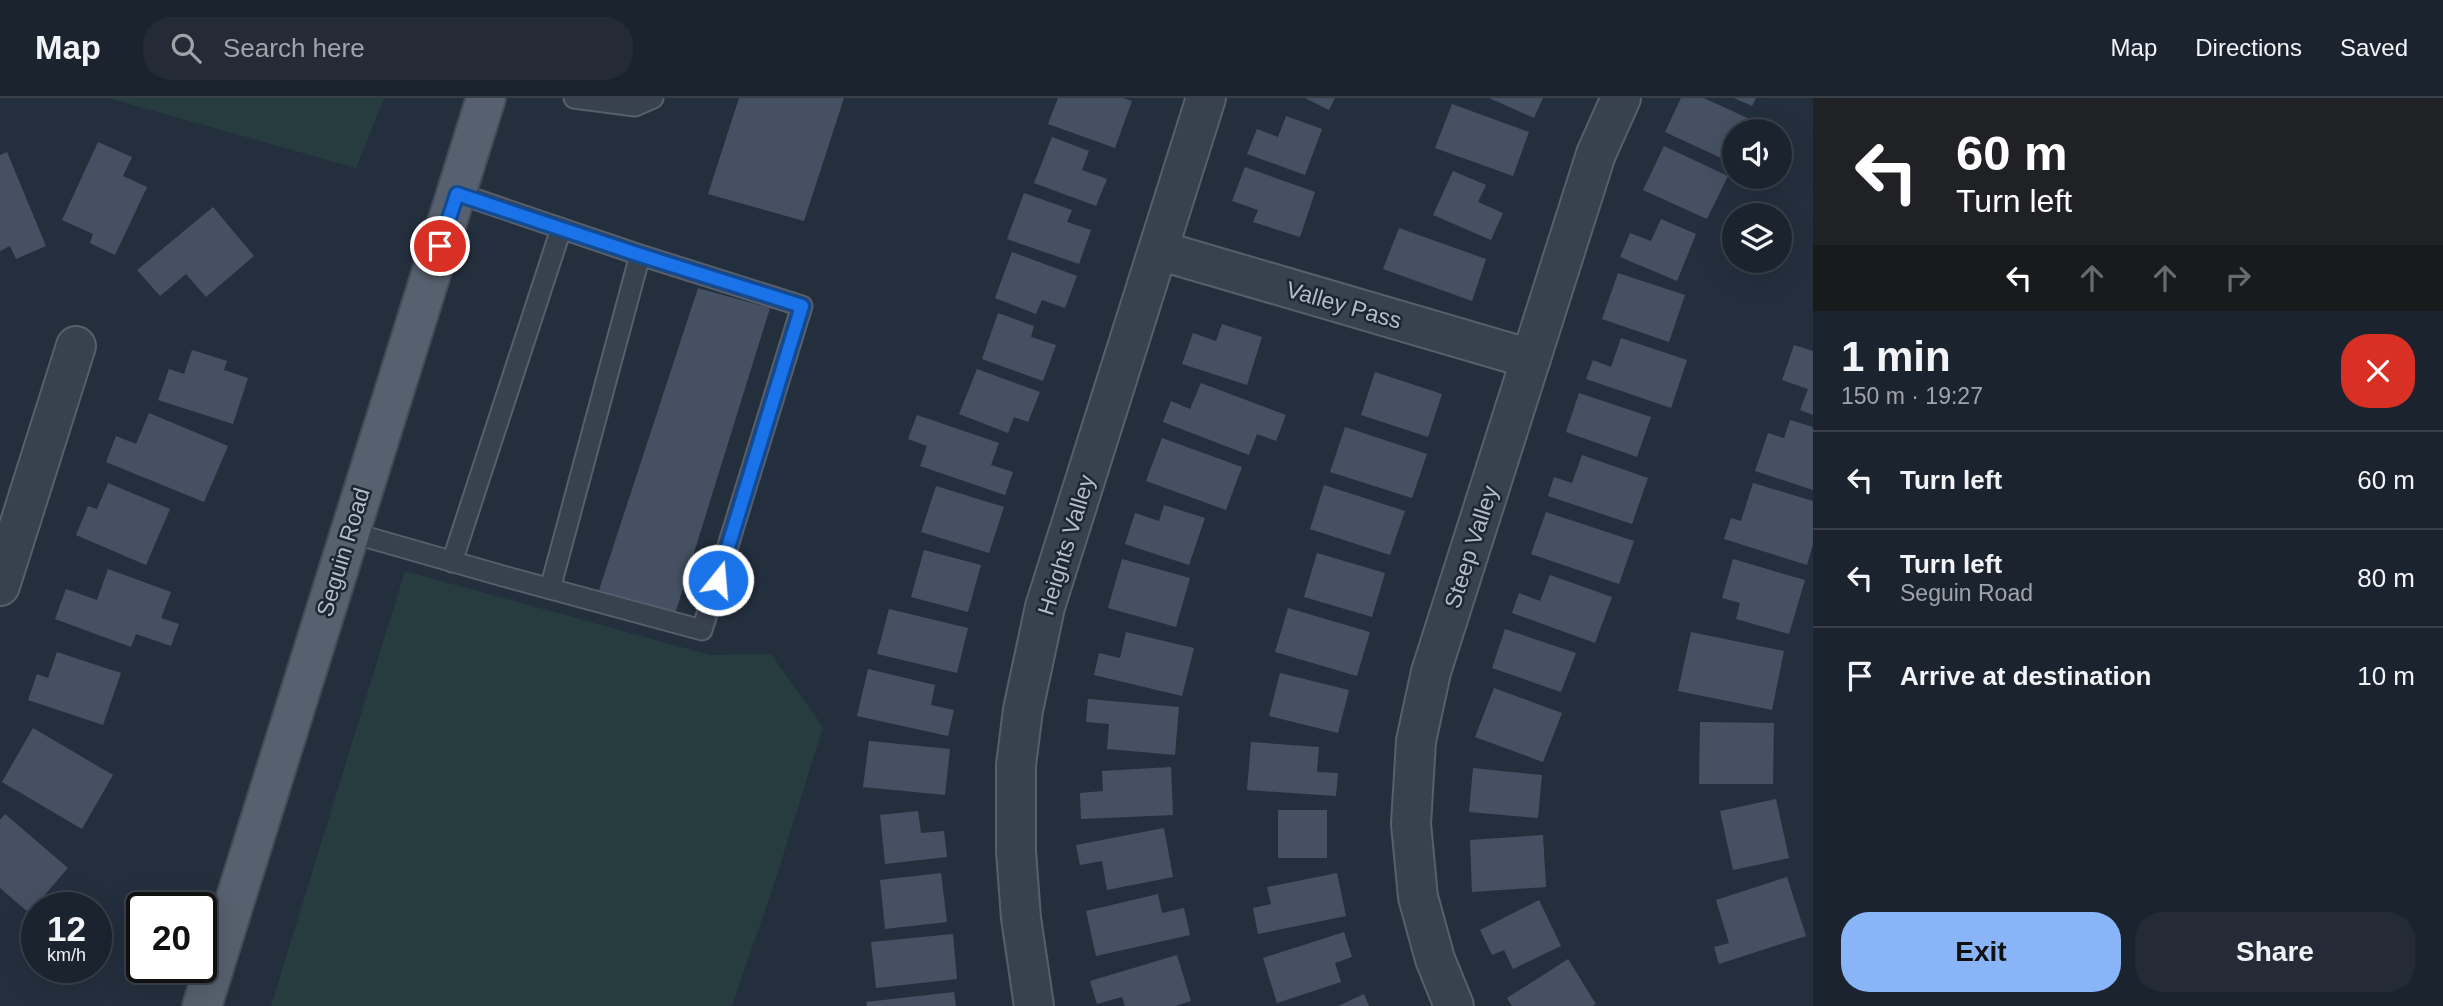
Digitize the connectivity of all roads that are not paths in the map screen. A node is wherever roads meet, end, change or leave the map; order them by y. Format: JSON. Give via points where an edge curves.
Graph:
{"nodes":[{"id":1,"x":486,"y":98,"type":"edge"},
{"id":2,"x":574,"y":98,"type":"edge"},
{"id":3,"x":653,"y":98,"type":"edge"},
{"id":4,"x":1206,"y":98,"type":"edge"},
{"id":5,"x":1621,"y":98,"type":"edge"},
{"id":6,"x":457,"y":194,"type":"junction"},
{"id":7,"x":561,"y":229,"type":"junction"},
{"id":8,"x":1158,"y":250,"type":"junction"},
{"id":9,"x":640,"y":255,"type":"junction"},
{"id":10,"x":76,"y":346,"type":"dead end"},
{"id":11,"x":1531,"y":359,"type":"junction"},
{"id":12,"x":349,"y":532,"type":"junction"},
{"id":13,"x":452,"y":562,"type":"junction"},
{"id":14,"x":0,"y":586,"type":"edge"},
{"id":15,"x":550,"y":589,"type":"junction"},
{"id":16,"x":202,"y":1006,"type":"edge"},
{"id":17,"x":1034,"y":1006,"type":"edge"},
{"id":18,"x":1454,"y":1006,"type":"edge"}],
"edges":[{"from":1,"to":6,"type":"main road","name":"Seguin Road"},
{"from":2,"to":3,"type":"lane","via":[[635,106]]},
{"from":4,"to":8,"type":"street","name":"Heights Valley"},
{"from":5,"to":11,"type":"street","name":"Steep Valley","via":[[1596,154]]},
{"from":6,"to":7,"type":"lane"},
{"from":6,"to":12,"type":"main road","name":"Seguin Road"},
{"from":7,"to":9,"type":"lane"},
{"from":7,"to":13,"type":"lane"},
{"from":8,"to":11,"type":"street","name":"Valley Pass"},
{"from":8,"to":17,"type":"street","name":"Heights Valley","via":[[1045,607],[1023,710],[1016,765],[1016,851]]},
{"from":9,"to":15,"type":"lane"},
{"from":9,"to":15,"type":"lane","via":[[802,306],[702,630]]},
{"from":10,"to":14,"type":"street"},
{"from":11,"to":18,"type":"street","name":"Steep Valley","via":[[1431,672],[1416,741],[1411,824],[1418,897]]},
{"from":12,"to":13,"type":"lane"},
{"from":12,"to":16,"type":"main road","name":"Seguin Road"},
{"from":13,"to":15,"type":"lane"}]}
